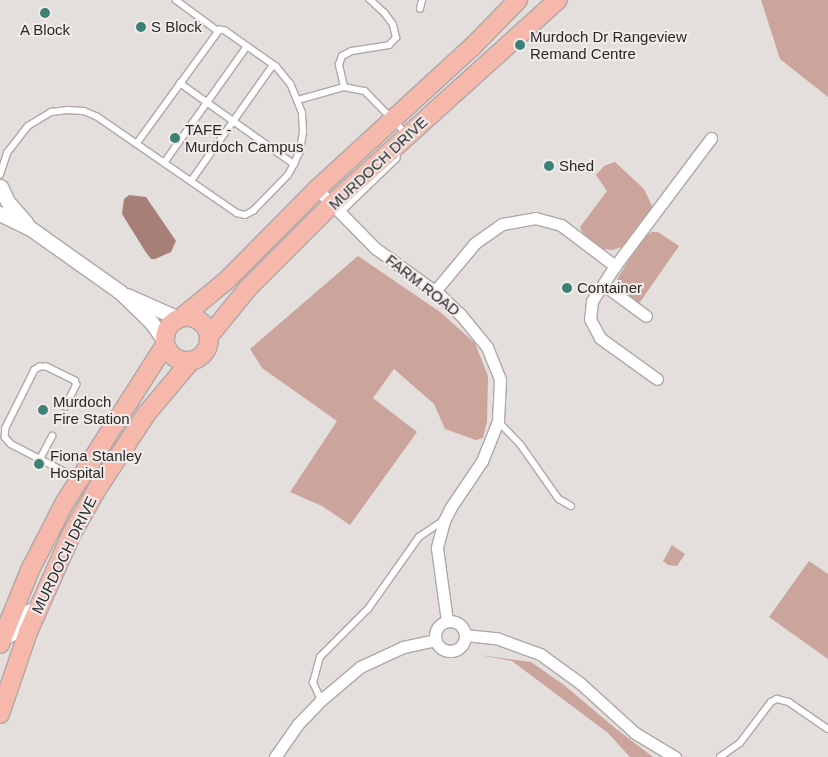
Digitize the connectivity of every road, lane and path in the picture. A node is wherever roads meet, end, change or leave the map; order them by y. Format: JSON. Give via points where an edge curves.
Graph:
{"nodes":[{"id":1,"x":176,"y":0,"type":"edge"},
{"id":2,"x":370,"y":0,"type":"edge"},
{"id":3,"x":422,"y":0,"type":"edge"},
{"id":4,"x":518,"y":0,"type":"edge"},
{"id":5,"x":558,"y":0,"type":"edge"},
{"id":6,"x":420,"y":9,"type":"dead end"},
{"id":7,"x":218,"y":32,"type":"junction"},
{"id":8,"x":247,"y":46,"type":"junction"},
{"id":9,"x":273,"y":65,"type":"junction"},
{"id":10,"x":180,"y":84,"type":"junction"},
{"id":11,"x":344,"y":87,"type":"junction"},
{"id":12,"x":298,"y":100,"type":"junction"},
{"id":13,"x":207,"y":103,"type":"junction"},
{"id":14,"x":394,"y":119,"type":"junction"},
{"id":15,"x":233,"y":121,"type":"junction"},
{"id":16,"x":405,"y":137,"type":"junction"},
{"id":17,"x":711,"y":138,"type":"dead end"},
{"id":18,"x":137,"y":144,"type":"junction"},
{"id":19,"x":7,"y":153,"type":"junction"},
{"id":20,"x":0,"y":157,"type":"edge"},
{"id":21,"x":164,"y":162,"type":"junction"},
{"id":22,"x":294,"y":164,"type":"junction"},
{"id":23,"x":0,"y":176,"type":"edge"},
{"id":24,"x":191,"y":181,"type":"junction"},
{"id":25,"x":0,"y":186,"type":"edge"},
{"id":26,"x":317,"y":189,"type":"junction"},
{"id":27,"x":0,"y":196,"type":"edge"},
{"id":28,"x":336,"y":209,"type":"junction"},
{"id":29,"x":0,"y":214,"type":"edge"},
{"id":30,"x":31,"y":229,"type":"junction"},
{"id":31,"x":615,"y":266,"type":"junction"},
{"id":32,"x":604,"y":285,"type":"junction"},
{"id":33,"x":120,"y":292,"type":"junction"},
{"id":34,"x":434,"y":292,"type":"junction"},
{"id":35,"x":646,"y":316,"type":"dead end"},
{"id":36,"x":180,"y":318,"type":"junction"},
{"id":37,"x":209,"y":336,"type":"junction"},
{"id":38,"x":164,"y":343,"type":"junction"},
{"id":39,"x":191,"y":361,"type":"junction"},
{"id":40,"x":657,"y":379,"type":"dead end"},
{"id":41,"x":65,"y":407,"type":"dead end"},
{"id":42,"x":498,"y":421,"type":"junction"},
{"id":43,"x":52,"y":436,"type":"dead end"},
{"id":44,"x":40,"y":459,"type":"junction"},
{"id":45,"x":78,"y":479,"type":"junction"},
{"id":46,"x":97,"y":489,"type":"junction"},
{"id":47,"x":571,"y":506,"type":"dead end"},
{"id":48,"x":444,"y":521,"type":"junction"},
{"id":49,"x":47,"y":586,"type":"junction"},
{"id":50,"x":18,"y":598,"type":"junction"},
{"id":51,"x":0,"y":608,"type":"edge"},
{"id":52,"x":448,"y":621,"type":"junction"},
{"id":53,"x":465,"y":635,"type":"junction"},
{"id":54,"x":2,"y":638,"type":"edge"},
{"id":55,"x":435,"y":640,"type":"junction"},
{"id":56,"x":13,"y":673,"type":"junction"},
{"id":57,"x":321,"y":700,"type":"junction"},
{"id":58,"x":0,"y":714,"type":"edge"},
{"id":59,"x":828,"y":729,"type":"edge"},
{"id":60,"x":275,"y":757,"type":"edge"},
{"id":61,"x":675,"y":757,"type":"edge"},
{"id":62,"x":720,"y":757,"type":"edge"}],
"edges":[{"from":1,"to":7,"type":"lane"},
{"from":2,"to":11,"type":"lane","via":[[389,20],[396,38],[389,45],[352,51],[342,56],[339,65]]},
{"from":3,"to":6,"type":"lane"},
{"from":4,"to":14,"type":"main road","name":"MURDOCH DRIVE"},
{"from":5,"to":16,"type":"main road","name":"MURDOCH DRIVE"},
{"from":7,"to":8,"type":"lane","via":[[225,30]]},
{"from":7,"to":10,"type":"lane"},
{"from":8,"to":9,"type":"lane"},
{"from":8,"to":13,"type":"lane"},
{"from":9,"to":12,"type":"lane","via":[[290,84]]},
{"from":9,"to":15,"type":"lane"},
{"from":10,"to":13,"type":"lane"},
{"from":10,"to":18,"type":"lane"},
{"from":11,"to":12,"type":"lane"},
{"from":11,"to":14,"type":"lane","via":[[365,90]]},
{"from":12,"to":22,"type":"lane","via":[[303,132]]},
{"from":13,"to":15,"type":"lane"},
{"from":13,"to":21,"type":"lane"},
{"from":14,"to":16,"type":"lane"},
{"from":14,"to":26,"type":"main road","name":"MURDOCH DRIVE"},
{"from":15,"to":22,"type":"lane"},
{"from":15,"to":24,"type":"lane"},
{"from":16,"to":28,"type":"main road","name":"MURDOCH DRIVE"},
{"from":17,"to":31,"type":"street"},
{"from":18,"to":19,"type":"lane","via":[[98,117],[84,111],[67,110],[51,112],[37,119]]},
{"from":18,"to":21,"type":"lane"},
{"from":19,"to":20,"type":"lane"},
{"from":19,"to":23,"type":"lane"},
{"from":21,"to":24,"type":"lane"},
{"from":22,"to":24,"type":"lane","via":[[253,211],[245,215],[237,213]]},
{"from":25,"to":27,"type":"street"},
{"from":25,"to":30,"type":"street","via":[[8,202]]},
{"from":26,"to":28,"type":"street","name":"FARM ROAD"},
{"from":26,"to":36,"type":"main road","name":"MURDOCH DRIVE","via":[[226,281]]},
{"from":28,"to":34,"type":"street","name":"FARM ROAD","via":[[375,248]]},
{"from":28,"to":37,"type":"main road","name":"MURDOCH DRIVE","via":[[243,292]]},
{"from":29,"to":30,"type":"street"},
{"from":30,"to":33,"type":"street"},
{"from":31,"to":32,"type":"street"},
{"from":31,"to":34,"type":"street","via":[[561,225],[535,218],[502,224],[475,243]]},
{"from":32,"to":35,"type":"street"},
{"from":32,"to":40,"type":"street","via":[[592,301],[590,319],[600,338]]},
{"from":33,"to":36,"type":"street"},
{"from":33,"to":38,"type":"street","via":[[152,323]]},
{"from":34,"to":42,"type":"street","name":"FARM ROAD","via":[[460,314],[487,347],[500,380]]},
{"from":36,"to":37,"type":"main road","via":[[197,319]]},
{"from":36,"to":38,"type":"main road","name":"MURDOCH DRIVE","via":[[167,328]]},
{"from":37,"to":39,"type":"main road","name":"MURDOCH DRIVE","via":[[207,349]]},
{"from":38,"to":39,"type":"main road","via":[[172,356]]},
{"from":38,"to":45,"type":"main road","name":"MURDOCH DRIVE"},
{"from":39,"to":46,"type":"main road","name":"MURDOCH DRIVE","via":[[147,412]]},
{"from":41,"to":44,"type":"lane","via":[[75,381],[46,367],[35,370],[4,437]]},
{"from":42,"to":47,"type":"lane","via":[[521,444],[559,499]]},
{"from":42,"to":48,"type":"street","name":"FARM ROAD","via":[[482,461],[450,506]]},
{"from":43,"to":44,"type":"lane"},
{"from":44,"to":45,"type":"lane"},
{"from":45,"to":46,"type":"main road"},
{"from":45,"to":50,"type":"main road","name":"MURDOCH DRIVE","via":[[48,532]]},
{"from":46,"to":49,"type":"main road","name":"MURDOCH DRIVE"},
{"from":48,"to":52,"type":"street","name":"FARM ROAD","via":[[437,548]]},
{"from":48,"to":57,"type":"lane","via":[[419,537],[368,610],[320,656],[313,683]]},
{"from":49,"to":54,"type":"street","via":[[21,627]]},
{"from":49,"to":56,"type":"main road","name":"MURDOCH DRIVE"},
{"from":50,"to":51,"type":"main road"},
{"from":50,"to":54,"type":"main road","name":"MURDOCH DRIVE"},
{"from":52,"to":53,"type":"street","via":[[458,623]]},
{"from":52,"to":55,"type":"street","via":[[438,628]]},
{"from":53,"to":55,"type":"street","via":[[461,647],[451,651],[441,648]]},
{"from":53,"to":61,"type":"street","via":[[496,638],[540,654],[580,683],[635,733]]},
{"from":54,"to":56,"type":"street","via":[[13,652]]},
{"from":55,"to":57,"type":"street","via":[[403,647],[360,667]]},
{"from":56,"to":58,"type":"main road","name":"MURDOCH DRIVE"},
{"from":57,"to":60,"type":"street","via":[[298,724]]},
{"from":59,"to":62,"type":"lane","via":[[789,702],[777,699],[771,702],[740,743]]}]}
